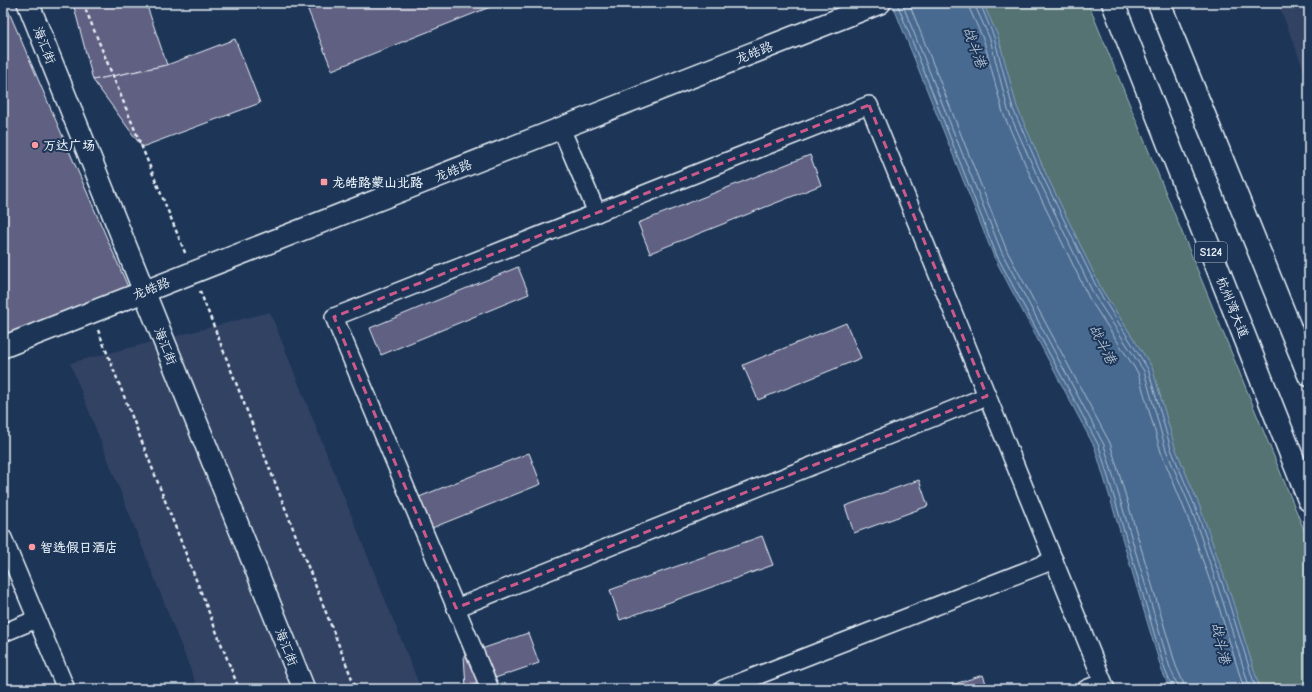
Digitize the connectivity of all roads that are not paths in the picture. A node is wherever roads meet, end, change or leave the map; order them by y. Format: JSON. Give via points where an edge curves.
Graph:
{"nodes":[{"id":1,"x":28,"y":3,"type":"edge"},
{"id":2,"x":880,"y":3,"type":"edge"},
{"id":3,"x":1113,"y":3,"type":"edge"},
{"id":4,"x":1159,"y":3,"type":"edge"},
{"id":5,"x":561,"y":128,"type":"junction"},
{"id":6,"x":597,"y":213,"type":"junction"},
{"id":7,"x":144,"y":291,"type":"junction"},
{"id":8,"x":3,"y":347,"type":"edge"},
{"id":9,"x":1309,"y":375,"type":"edge"},
{"id":10,"x":987,"y":396,"type":"junction"},
{"id":11,"x":1309,"y":500,"type":"edge"},
{"id":12,"x":3,"y":538,"type":"edge"},
{"id":13,"x":1054,"y":560,"type":"junction"},
{"id":14,"x":456,"y":608,"type":"junction"},
{"id":15,"x":37,"y":620,"type":"junction"},
{"id":16,"x":3,"y":633,"type":"edge"},
{"id":17,"x":1104,"y":685,"type":"edge"},
{"id":18,"x":66,"y":689,"type":"edge"},
{"id":19,"x":304,"y":689,"type":"edge"},
{"id":20,"x":490,"y":689,"type":"edge"},
{"id":21,"x":724,"y":689,"type":"edge"},
{"id":22,"x":1086,"y":689,"type":"edge"}],
"edges":[{"from":1,"to":7,"type":"street","name":"海汇街"},
{"from":2,"to":5,"type":"street","name":"龙皓路"},
{"from":3,"to":11,"type":"main road","name":"杭州湾大道","number":"S124"},
{"from":4,"to":9,"type":"main road"},
{"from":5,"to":6,"type":"street"},
{"from":5,"to":7,"type":"street","name":"龙皓路"},
{"from":6,"to":10,"type":"street","via":[[869,105]]},
{"from":6,"to":14,"type":"street","via":[[334,317]]},
{"from":7,"to":8,"type":"street","name":"龙皓路"},
{"from":7,"to":19,"type":"street","name":"海汇街"},
{"from":10,"to":13,"type":"street"},
{"from":10,"to":14,"type":"street"},
{"from":12,"to":15,"type":"street"},
{"from":13,"to":17,"type":"street"},
{"from":13,"to":21,"type":"street"},
{"from":14,"to":20,"type":"street"},
{"from":15,"to":16,"type":"street"},
{"from":15,"to":18,"type":"street"},
{"from":17,"to":22,"type":"street"}]}
